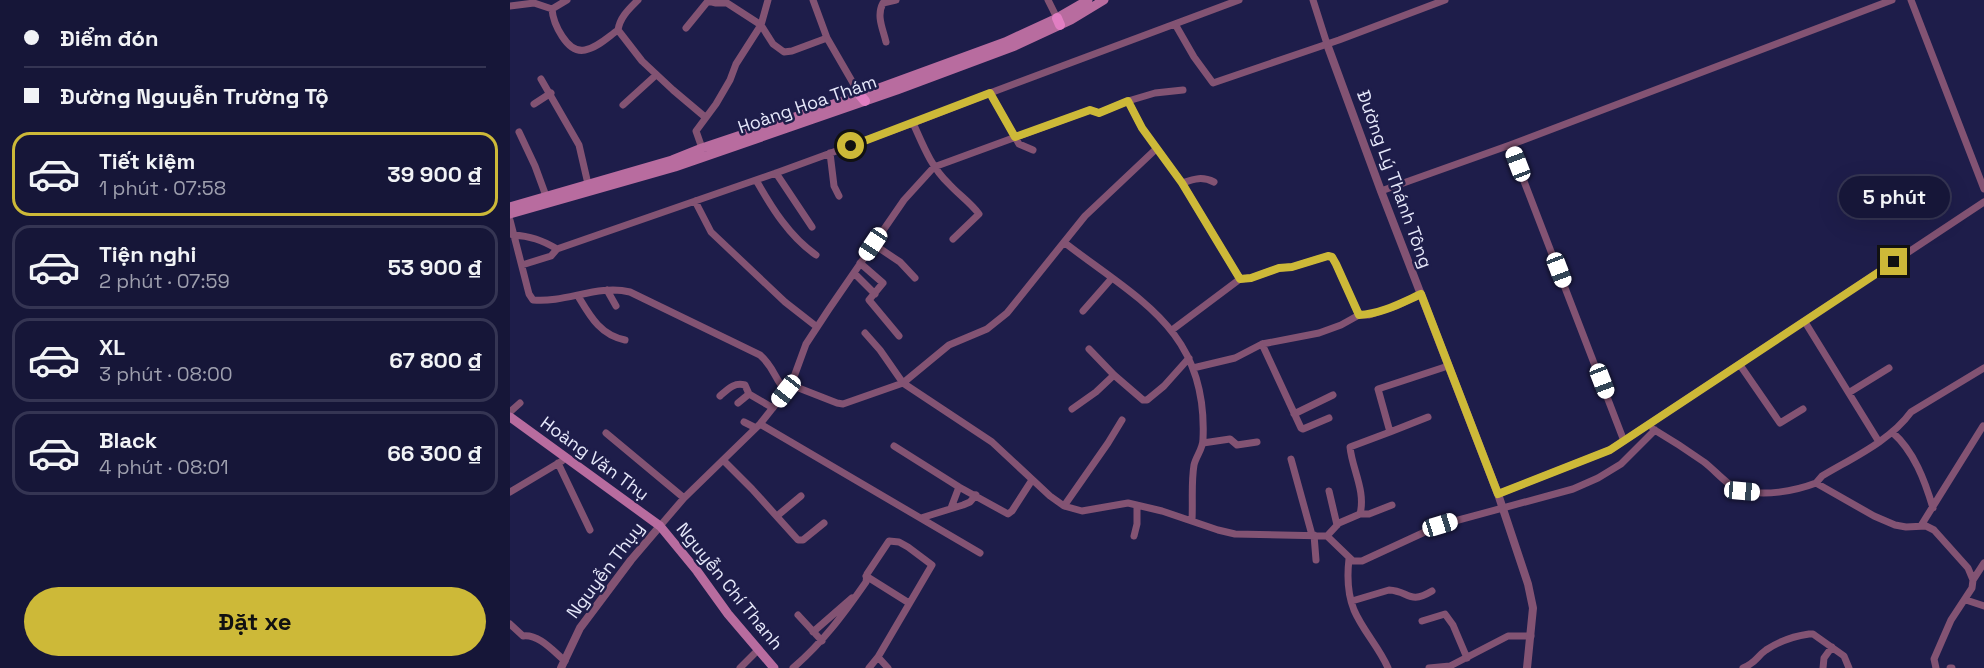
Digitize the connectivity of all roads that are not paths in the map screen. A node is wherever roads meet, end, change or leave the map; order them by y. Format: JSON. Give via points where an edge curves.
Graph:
{"nodes":[{"id":1,"x":567,"y":0,"type":"edge"},
{"id":2,"x":638,"y":0,"type":"edge"},
{"id":3,"x":768,"y":0,"type":"edge"},
{"id":4,"x":813,"y":0,"type":"edge"},
{"id":5,"x":897,"y":0,"type":"edge"},
{"id":6,"x":1048,"y":0,"type":"edge"},
{"id":7,"x":1088,"y":0,"type":"edge"},
{"id":8,"x":1104,"y":0,"type":"edge"},
{"id":9,"x":1239,"y":0,"type":"edge"},
{"id":10,"x":1313,"y":0,"type":"edge"},
{"id":11,"x":1445,"y":0,"type":"edge"},
{"id":12,"x":1892,"y":0,"type":"edge"},
{"id":13,"x":1911,"y":0,"type":"edge"},
{"id":14,"x":510,"y":6,"type":"edge"},
{"id":15,"x":552,"y":9,"type":"junction"},
{"id":16,"x":1059,"y":21,"type":"junction"},
{"id":17,"x":1174,"y":24,"type":"junction"},
{"id":18,"x":761,"y":25,"type":"junction"},
{"id":19,"x":686,"y":28,"type":"dead end"},
{"id":20,"x":618,"y":30,"type":"junction"},
{"id":21,"x":827,"y":38,"type":"junction"},
{"id":22,"x":886,"y":42,"type":"dead end"},
{"id":23,"x":1327,"y":44,"type":"junction"},
{"id":24,"x":656,"y":75,"type":"junction"},
{"id":25,"x":541,"y":79,"type":"dead end"},
{"id":26,"x":1182,"y":90,"type":"dead end"},
{"id":27,"x":550,"y":93,"type":"junction"},
{"id":28,"x":990,"y":93,"type":"junction"},
{"id":29,"x":863,"y":98,"type":"junction"},
{"id":30,"x":1128,"y":101,"type":"junction"},
{"id":31,"x":534,"y":104,"type":"dead end"},
{"id":32,"x":623,"y":105,"type":"dead end"},
{"id":33,"x":705,"y":117,"type":"junction"},
{"id":34,"x":913,"y":123,"type":"junction"},
{"id":35,"x":519,"y":132,"type":"dead end"},
{"id":36,"x":1015,"y":137,"type":"junction"},
{"id":37,"x":1510,"y":145,"type":"junction"},
{"id":38,"x":702,"y":148,"type":"junction"},
{"id":39,"x":1156,"y":149,"type":"junction"},
{"id":40,"x":1034,"y":150,"type":"dead end"},
{"id":41,"x":830,"y":153,"type":"junction"},
{"id":42,"x":934,"y":167,"type":"junction"},
{"id":43,"x":776,"y":173,"type":"junction"},
{"id":44,"x":756,"y":180,"type":"junction"},
{"id":45,"x":1214,"y":182,"type":"dead end"},
{"id":46,"x":1182,"y":183,"type":"junction"},
{"id":47,"x":588,"y":184,"type":"junction"},
{"id":48,"x":1984,"y":189,"type":"edge"},
{"id":49,"x":1381,"y":191,"type":"junction"},
{"id":50,"x":546,"y":196,"type":"junction"},
{"id":51,"x":839,"y":196,"type":"dead end"},
{"id":52,"x":695,"y":201,"type":"junction"},
{"id":53,"x":1984,"y":202,"type":"edge"},
{"id":54,"x":510,"y":207,"type":"edge"},
{"id":55,"x":510,"y":214,"type":"edge"},
{"id":56,"x":510,"y":220,"type":"edge"},
{"id":57,"x":812,"y":227,"type":"dead end"},
{"id":58,"x":513,"y":235,"type":"junction"},
{"id":59,"x":954,"y":239,"type":"dead end"},
{"id":60,"x":1065,"y":243,"type":"junction"},
{"id":61,"x":873,"y":244,"type":"junction"},
{"id":62,"x":556,"y":249,"type":"junction"},
{"id":63,"x":816,"y":255,"type":"dead end"},
{"id":64,"x":860,"y":263,"type":"junction"},
{"id":65,"x":522,"y":265,"type":"junction"},
{"id":66,"x":854,"y":273,"type":"junction"},
{"id":67,"x":915,"y":278,"type":"dead end"},
{"id":68,"x":1112,"y":278,"type":"junction"},
{"id":69,"x":1240,"y":279,"type":"junction"},
{"id":70,"x":607,"y":290,"type":"junction"},
{"id":71,"x":875,"y":294,"type":"junction"},
{"id":72,"x":1421,"y":294,"type":"junction"},
{"id":73,"x":578,"y":296,"type":"junction"},
{"id":74,"x":616,"y":306,"type":"dead end"},
{"id":75,"x":1083,"y":311,"type":"dead end"},
{"id":76,"x":1359,"y":315,"type":"junction"},
{"id":77,"x":1805,"y":322,"type":"junction"},
{"id":78,"x":817,"y":327,"type":"junction"},
{"id":79,"x":1172,"y":330,"type":"junction"},
{"id":80,"x":865,"y":333,"type":"dead end"},
{"id":81,"x":899,"y":336,"type":"dead end"},
{"id":82,"x":625,"y":340,"type":"dead end"},
{"id":83,"x":1262,"y":344,"type":"junction"},
{"id":84,"x":1089,"y":349,"type":"dead end"},
{"id":85,"x":1188,"y":358,"type":"junction"},
{"id":86,"x":1740,"y":365,"type":"junction"},
{"id":87,"x":1448,"y":366,"type":"junction"},
{"id":88,"x":1193,"y":368,"type":"junction"},
{"id":89,"x":1889,"y":368,"type":"dead end"},
{"id":90,"x":1984,"y":368,"type":"edge"},
{"id":91,"x":1114,"y":375,"type":"junction"},
{"id":92,"x":903,"y":383,"type":"junction"},
{"id":93,"x":789,"y":388,"type":"junction"},
{"id":94,"x":1850,"y":392,"type":"junction"},
{"id":95,"x":749,"y":394,"type":"junction"},
{"id":96,"x":1333,"y":395,"type":"dead end"},
{"id":97,"x":720,"y":396,"type":"dead end"},
{"id":98,"x":520,"y":403,"type":"dead end"},
{"id":99,"x":738,"y":403,"type":"dead end"},
{"id":100,"x":773,"y":408,"type":"junction"},
{"id":101,"x":1072,"y":409,"type":"dead end"},
{"id":102,"x":1803,"y":409,"type":"dead end"},
{"id":103,"x":1294,"y":414,"type":"junction"},
{"id":104,"x":510,"y":415,"type":"edge"},
{"id":105,"x":1428,"y":417,"type":"dead end"},
{"id":106,"x":1329,"y":418,"type":"dead end"},
{"id":107,"x":1122,"y":420,"type":"dead end"},
{"id":108,"x":744,"y":422,"type":"dead end"},
{"id":109,"x":758,"y":426,"type":"junction"},
{"id":110,"x":1648,"y":426,"type":"junction"},
{"id":111,"x":1983,"y":426,"type":"edge"},
{"id":112,"x":1655,"y":430,"type":"junction"},
{"id":113,"x":1390,"y":432,"type":"junction"},
{"id":114,"x":1892,"y":432,"type":"junction"},
{"id":115,"x":606,"y":433,"type":"dead end"},
{"id":116,"x":1624,"y":441,"type":"junction"},
{"id":117,"x":1257,"y":442,"type":"dead end"},
{"id":118,"x":1879,"y":442,"type":"junction"},
{"id":119,"x":1203,"y":443,"type":"junction"},
{"id":120,"x":894,"y":446,"type":"dead end"},
{"id":121,"x":567,"y":457,"type":"junction"},
{"id":122,"x":1291,"y":459,"type":"dead end"},
{"id":123,"x":723,"y":460,"type":"junction"},
{"id":124,"x":558,"y":463,"type":"junction"},
{"id":125,"x":1032,"y":480,"type":"junction"},
{"id":126,"x":1815,"y":483,"type":"junction"},
{"id":127,"x":959,"y":487,"type":"junction"},
{"id":128,"x":1329,"y":491,"type":"dead end"},
{"id":129,"x":510,"y":492,"type":"edge"},
{"id":130,"x":1498,"y":494,"type":"junction"},
{"id":131,"x":976,"y":495,"type":"junction"},
{"id":132,"x":801,"y":496,"type":"dead end"},
{"id":133,"x":684,"y":498,"type":"junction"},
{"id":134,"x":1137,"y":505,"type":"junction"},
{"id":135,"x":1392,"y":505,"type":"dead end"},
{"id":136,"x":1064,"y":506,"type":"junction"},
{"id":137,"x":951,"y":508,"type":"junction"},
{"id":138,"x":1933,"y":508,"type":"junction"},
{"id":139,"x":1502,"y":509,"type":"junction"},
{"id":140,"x":1360,"y":514,"type":"junction"},
{"id":141,"x":777,"y":516,"type":"junction"},
{"id":142,"x":921,"y":518,"type":"junction"},
{"id":143,"x":1192,"y":520,"type":"junction"},
{"id":144,"x":824,"y":523,"type":"dead end"},
{"id":145,"x":1337,"y":525,"type":"junction"},
{"id":146,"x":1922,"y":525,"type":"junction"},
{"id":147,"x":660,"y":526,"type":"junction"},
{"id":148,"x":590,"y":530,"type":"dead end"},
{"id":149,"x":1313,"y":535,"type":"junction"},
{"id":150,"x":1134,"y":536,"type":"dead end"},
{"id":151,"x":1327,"y":536,"type":"junction"},
{"id":152,"x":980,"y":553,"type":"dead end"},
{"id":153,"x":1349,"y":559,"type":"junction"},
{"id":154,"x":1316,"y":560,"type":"dead end"},
{"id":155,"x":1984,"y":563,"type":"edge"},
{"id":156,"x":866,"y":576,"type":"junction"},
{"id":157,"x":1973,"y":580,"type":"junction"},
{"id":158,"x":860,"y":590,"type":"junction"},
{"id":159,"x":1432,"y":591,"type":"dead end"},
{"id":160,"x":1966,"y":600,"type":"junction"},
{"id":161,"x":1352,"y":601,"type":"junction"},
{"id":162,"x":909,"y":603,"type":"junction"},
{"id":163,"x":1984,"y":606,"type":"edge"},
{"id":164,"x":798,"y":615,"type":"dead end"},
{"id":165,"x":1422,"y":621,"type":"dead end"},
{"id":166,"x":510,"y":624,"type":"edge"},
{"id":167,"x":813,"y":632,"type":"junction"},
{"id":168,"x":1531,"y":636,"type":"junction"},
{"id":169,"x":822,"y":641,"type":"junction"},
{"id":170,"x":1832,"y":647,"type":"junction"},
{"id":171,"x":758,"y":650,"type":"junction"},
{"id":172,"x":878,"y":657,"type":"junction"},
{"id":173,"x":1467,"y":658,"type":"junction"},
{"id":174,"x":563,"y":664,"type":"edge"},
{"id":175,"x":740,"y":668,"type":"edge"},
{"id":176,"x":774,"y":668,"type":"edge"},
{"id":177,"x":793,"y":668,"type":"edge"},
{"id":178,"x":869,"y":668,"type":"edge"},
{"id":179,"x":888,"y":668,"type":"edge"},
{"id":180,"x":1388,"y":668,"type":"edge"},
{"id":181,"x":1429,"y":668,"type":"edge"},
{"id":182,"x":1527,"y":668,"type":"edge"},
{"id":183,"x":1743,"y":668,"type":"edge"},
{"id":184,"x":1823,"y":668,"type":"edge"},
{"id":185,"x":1849,"y":668,"type":"edge"},
{"id":186,"x":1936,"y":668,"type":"edge"}],
"edges":[{"from":1,"to":15,"type":"street"},
{"from":2,"to":20,"type":"street","via":[[619,22]]},
{"from":3,"to":18,"type":"street"},
{"from":4,"to":21,"type":"street"},
{"from":5,"to":22,"type":"street","via":[[883,3],[880,9]]},
{"from":6,"to":16,"type":"street"},
{"from":7,"to":16,"type":"main road","name":"Hoàng Hoa Thám"},
{"from":8,"to":16,"type":"main road","name":"Hoàng Hoa Thám"},
{"from":9,"to":17,"type":"street"},
{"from":10,"to":23,"type":"street"},
{"from":11,"to":23,"type":"street"},
{"from":12,"to":37,"type":"street"},
{"from":13,"to":48,"type":"street"},
{"from":14,"to":15,"type":"street","via":[[534,3]]},
{"from":15,"to":20,"type":"street","via":[[562,36],[579,51],[595,46]]},
{"from":16,"to":29,"type":"main road","name":"Hoàng Hoa Thám","via":[[1015,45]]},
{"from":17,"to":23,"type":"street","via":[[1213,83]]},
{"from":17,"to":28,"type":"street"},
{"from":18,"to":19,"type":"street","via":[[732,6],[708,1]]},
{"from":18,"to":21,"type":"street","via":[[773,44],[784,52]]},
{"from":18,"to":33,"type":"street"},
{"from":20,"to":24,"type":"street"},
{"from":21,"to":29,"type":"street"},
{"from":23,"to":49,"type":"street","name":"Đường Lý Thánh Tông"},
{"from":24,"to":32,"type":"street"},
{"from":24,"to":33,"type":"street"},
{"from":25,"to":27,"type":"street"},
{"from":26,"to":30,"type":"street"},
{"from":27,"to":31,"type":"street"},
{"from":27,"to":47,"type":"street","via":[[579,145]]},
{"from":28,"to":34,"type":"street"},
{"from":28,"to":36,"type":"street"},
{"from":29,"to":38,"type":"main road","name":"Hoàng Hoa Thám"},
{"from":29,"to":55,"type":"main road","name":"Hoàng Hoa Thám","via":[[675,167]]},
{"from":30,"to":36,"type":"street"},
{"from":30,"to":39,"type":"street"},
{"from":33,"to":38,"type":"street","via":[[696,131]]},
{"from":34,"to":41,"type":"street"},
{"from":34,"to":42,"type":"street"},
{"from":35,"to":50,"type":"street"},
{"from":36,"to":40,"type":"street"},
{"from":36,"to":42,"type":"street"},
{"from":37,"to":49,"type":"street"},
{"from":37,"to":116,"type":"street"},
{"from":38,"to":47,"type":"main road","name":"Hoàng Hoa Thám"},
{"from":39,"to":46,"type":"street"},
{"from":39,"to":60,"type":"street","via":[[1085,216]]},
{"from":41,"to":43,"type":"street"},
{"from":41,"to":51,"type":"street"},
{"from":42,"to":59,"type":"street","via":[[979,214]]},
{"from":42,"to":61,"type":"street","via":[[904,200]]},
{"from":43,"to":44,"type":"street"},
{"from":43,"to":57,"type":"street"},
{"from":44,"to":52,"type":"street"},
{"from":44,"to":63,"type":"street","via":[[784,224]]},
{"from":45,"to":46,"type":"street","via":[[1199,178]]},
{"from":46,"to":69,"type":"street"},
{"from":47,"to":50,"type":"main road","name":"Hoàng Hoa Thám"},
{"from":49,"to":72,"type":"street","name":"Đường Lý Thánh Tông"},
{"from":50,"to":54,"type":"main road","name":"Hoàng Hoa Thám"},
{"from":52,"to":62,"type":"street"},
{"from":52,"to":78,"type":"street","via":[[711,232]]},
{"from":53,"to":77,"type":"street"},
{"from":56,"to":58,"type":"street"},
{"from":58,"to":62,"type":"street","via":[[534,237]]},
{"from":58,"to":65,"type":"street"},
{"from":60,"to":68,"type":"street"},
{"from":60,"to":92,"type":"street","via":[[996,323],[949,345]]},
{"from":61,"to":64,"type":"street"},
{"from":61,"to":67,"type":"street"},
{"from":62,"to":65,"type":"street","via":[[551,256]]},
{"from":64,"to":66,"type":"street"},
{"from":64,"to":71,"type":"street","via":[[883,283]]},
{"from":65,"to":73,"type":"street","via":[[533,300]]},
{"from":66,"to":71,"type":"street"},
{"from":66,"to":78,"type":"street"},
{"from":68,"to":75,"type":"street"},
{"from":68,"to":79,"type":"street","via":[[1149,305]]},
{"from":69,"to":76,"type":"street","via":[[1332,257]]},
{"from":69,"to":79,"type":"street"},
{"from":70,"to":73,"type":"street"},
{"from":70,"to":74,"type":"street"},
{"from":70,"to":93,"type":"street","via":[[630,292],[760,355],[779,382]]},
{"from":71,"to":81,"type":"street","via":[[869,300]]},
{"from":72,"to":76,"type":"street","via":[[1396,306]]},
{"from":72,"to":87,"type":"street","name":"Đường Lý Thánh Tông"},
{"from":73,"to":82,"type":"street","via":[[595,323],[614,338]]},
{"from":76,"to":83,"type":"street","via":[[1319,333]]},
{"from":77,"to":86,"type":"street"},
{"from":77,"to":94,"type":"street"},
{"from":78,"to":93,"type":"street"},
{"from":79,"to":85,"type":"street"},
{"from":80,"to":92,"type":"street"},
{"from":83,"to":88,"type":"street","via":[[1235,358]]},
{"from":83,"to":103,"type":"street"},
{"from":84,"to":91,"type":"street"},
{"from":85,"to":88,"type":"street"},
{"from":85,"to":91,"type":"street","via":[[1147,400]]},
{"from":86,"to":102,"type":"street","via":[[1779,422]]},
{"from":86,"to":110,"type":"street"},
{"from":87,"to":113,"type":"street","via":[[1378,389]]},
{"from":87,"to":130,"type":"street","name":"Đường Lý Thánh Tông"},
{"from":88,"to":119,"type":"street","via":[[1202,401]]},
{"from":89,"to":94,"type":"street"},
{"from":90,"to":114,"type":"street","via":[[1911,412]]},
{"from":91,"to":101,"type":"street"},
{"from":92,"to":93,"type":"street","via":[[843,404]]},
{"from":92,"to":125,"type":"street","via":[[992,442]]},
{"from":93,"to":100,"type":"street"},
{"from":94,"to":118,"type":"street"},
{"from":95,"to":97,"type":"street","via":[[745,385],[735,384]]},
{"from":95,"to":99,"type":"street"},
{"from":95,"to":100,"type":"street"},
{"from":96,"to":103,"type":"street"},
{"from":98,"to":104,"type":"street"},
{"from":100,"to":109,"type":"street"},
{"from":103,"to":106,"type":"street","via":[[1303,429]]},
{"from":104,"to":121,"type":"main road","name":"Hoàng Văn Thụ"},
{"from":105,"to":113,"type":"street"},
{"from":107,"to":136,"type":"street"},
{"from":108,"to":109,"type":"street"},
{"from":109,"to":123,"type":"street"},
{"from":109,"to":142,"type":"street"},
{"from":110,"to":112,"type":"street"},
{"from":110,"to":116,"type":"street"},
{"from":111,"to":138,"type":"street"},
{"from":112,"to":126,"type":"street","via":[[1742,491],[1782,491]]},
{"from":112,"to":139,"type":"street","via":[[1621,464],[1598,478]]},
{"from":113,"to":140,"type":"street","via":[[1350,447],[1359,483]]},
{"from":114,"to":118,"type":"street"},
{"from":114,"to":138,"type":"street","via":[[1911,453]]},
{"from":115,"to":133,"type":"street"},
{"from":116,"to":130,"type":"street"},
{"from":117,"to":119,"type":"street","via":[[1237,445],[1230,439]]},
{"from":118,"to":126,"type":"street"},
{"from":119,"to":143,"type":"street","via":[[1195,462]]},
{"from":120,"to":127,"type":"street"},
{"from":121,"to":124,"type":"street"},
{"from":121,"to":147,"type":"main road","name":"Hoàng Văn Thụ"},
{"from":122,"to":149,"type":"street"},
{"from":123,"to":133,"type":"street"},
{"from":123,"to":141,"type":"street"},
{"from":124,"to":129,"type":"street"},
{"from":124,"to":148,"type":"street"},
{"from":125,"to":131,"type":"street","via":[[1008,514]]},
{"from":125,"to":136,"type":"street"},
{"from":126,"to":146,"type":"street","via":[[1895,525]]},
{"from":127,"to":131,"type":"street"},
{"from":127,"to":137,"type":"street"},
{"from":128,"to":145,"type":"street"},
{"from":130,"to":139,"type":"street","name":"Đường Lý Thánh Tông"},
{"from":131,"to":137,"type":"street","via":[[970,502]]},
{"from":132,"to":141,"type":"street"},
{"from":133,"to":147,"type":"street"},
{"from":134,"to":136,"type":"street","via":[[1082,511]]},
{"from":134,"to":143,"type":"street"},
{"from":134,"to":150,"type":"street"},
{"from":135,"to":140,"type":"street"},
{"from":137,"to":142,"type":"street"},
{"from":138,"to":146,"type":"street"},
{"from":139,"to":153,"type":"street","via":[[1440,525],[1362,561]]},
{"from":139,"to":168,"type":"street","name":"Đường Lý Thánh Tông","via":[[1528,584],[1533,608]]},
{"from":140,"to":145,"type":"street"},
{"from":141,"to":144,"type":"street","via":[[800,540]]},
{"from":142,"to":152,"type":"street"},
{"from":143,"to":149,"type":"street","via":[[1235,534]]},
{"from":145,"to":151,"type":"street"},
{"from":146,"to":157,"type":"street","via":[[1934,530],[1968,568]]},
{"from":147,"to":171,"type":"main road","name":"Nguyễn Chí Thanh"},
{"from":147,"to":174,"type":"street","name":"Nguyễn Thụy","via":[[580,628]]},
{"from":149,"to":151,"type":"street"},
{"from":149,"to":154,"type":"street"},
{"from":151,"to":153,"type":"street"},
{"from":153,"to":161,"type":"street"},
{"from":155,"to":157,"type":"street"},
{"from":156,"to":158,"type":"street"},
{"from":156,"to":162,"type":"street"},
{"from":156,"to":162,"type":"street","via":[[889,541],[908,547],[932,565]]},
{"from":157,"to":160,"type":"street"},
{"from":158,"to":167,"type":"street"},
{"from":158,"to":169,"type":"street"},
{"from":159,"to":161,"type":"street","via":[[1411,598],[1389,590]]},
{"from":160,"to":163,"type":"street"},
{"from":160,"to":186,"type":"street","via":[[1951,620],[1934,659]]},
{"from":161,"to":180,"type":"street"},
{"from":162,"to":172,"type":"street"},
{"from":164,"to":167,"type":"street"},
{"from":165,"to":173,"type":"street","via":[[1445,614]]},
{"from":166,"to":174,"type":"street","via":[[523,636],[536,637]]},
{"from":167,"to":169,"type":"street"},
{"from":168,"to":173,"type":"street","via":[[1508,636]]},
{"from":168,"to":182,"type":"street","name":"Đường Lý Thánh Tông"},
{"from":169,"to":177,"type":"street"},
{"from":170,"to":183,"type":"street","via":[[1813,634],[1803,635],[1774,645]]},
{"from":170,"to":184,"type":"street","via":[[1824,658]]},
{"from":170,"to":185,"type":"street","via":[[1844,656]]},
{"from":171,"to":175,"type":"street"},
{"from":171,"to":176,"type":"main road","name":"Nguyễn Chí Thanh"},
{"from":172,"to":178,"type":"street"},
{"from":172,"to":179,"type":"street"},
{"from":173,"to":181,"type":"street","via":[[1450,666]]}]}
